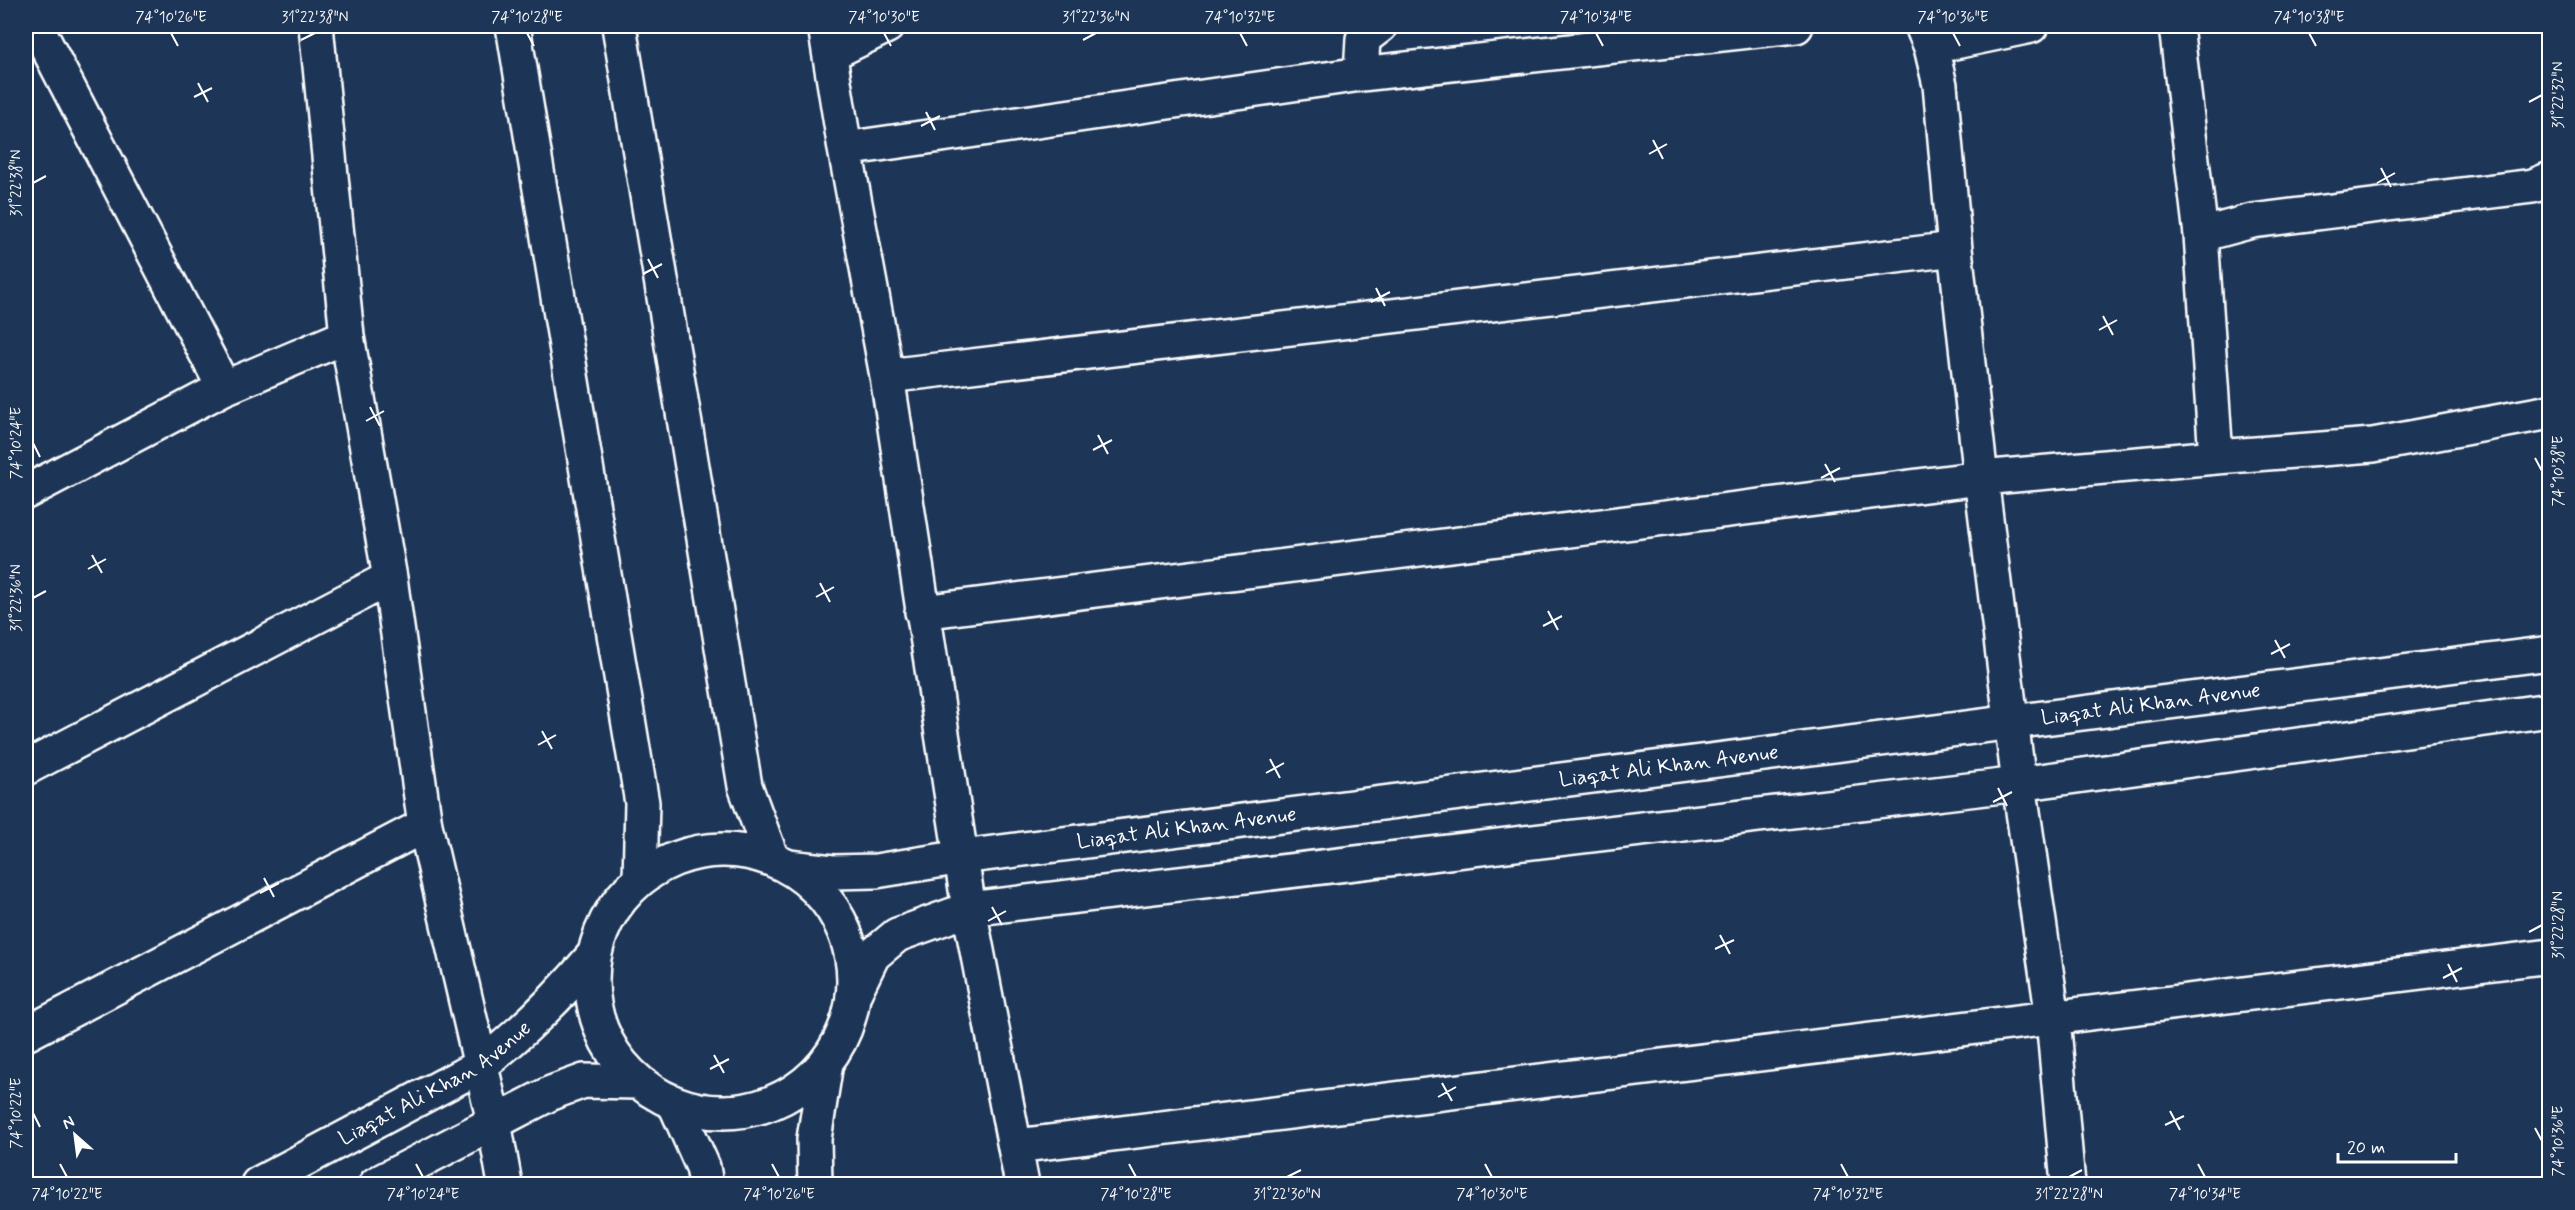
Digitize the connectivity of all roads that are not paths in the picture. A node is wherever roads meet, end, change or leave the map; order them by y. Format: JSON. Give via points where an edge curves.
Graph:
{"nodes":[{"id":1,"x":316,"y":26,"type":"edge"},
{"id":2,"x":513,"y":26,"type":"edge"},
{"id":3,"x":619,"y":26,"type":"edge"},
{"id":4,"x":887,"y":26,"type":"edge"},
{"id":5,"x":1380,"y":26,"type":"edge"},
{"id":6,"x":1796,"y":26,"type":"edge"},
{"id":7,"x":2031,"y":26,"type":"edge"},
{"id":8,"x":2176,"y":26,"type":"edge"},
{"id":9,"x":40,"y":33,"type":"edge"},
{"id":10,"x":1927,"y":36,"type":"edge"},
{"id":11,"x":827,"y":40,"type":"edge"},
{"id":12,"x":1360,"y":74,"type":"junction"},
{"id":13,"x":845,"y":149,"type":"junction"},
{"id":14,"x":2550,"y":179,"type":"edge"},
{"id":15,"x":2201,"y":235,"type":"junction"},
{"id":16,"x":1955,"y":249,"type":"junction"},
{"id":17,"x":347,"y":336,"type":"junction"},
{"id":18,"x":887,"y":376,"type":"junction"},
{"id":19,"x":224,"y":388,"type":"junction"},
{"id":20,"x":2550,"y":412,"type":"edge"},
{"id":21,"x":2216,"y":457,"type":"junction"},
{"id":22,"x":1981,"y":478,"type":"junction"},
{"id":23,"x":26,"y":492,"type":"edge"},
{"id":24,"x":390,"y":578,"type":"junction"},
{"id":25,"x":922,"y":612,"type":"junction"},
{"id":26,"x":2550,"y":653,"type":"edge"},
{"id":27,"x":2550,"y":710,"type":"edge"},
{"id":28,"x":2011,"y":723,"type":"junction"},
{"id":29,"x":26,"y":768,"type":"edge"},
{"id":30,"x":2019,"y":784,"type":"junction"},
{"id":31,"x":425,"y":825,"type":"junction"},
{"id":32,"x":962,"y":857,"type":"junction"},
{"id":33,"x":780,"y":863,"type":"junction"},
{"id":34,"x":640,"y":879,"type":"junction"},
{"id":35,"x":969,"y":909,"type":"junction"},
{"id":36,"x":593,"y":956,"type":"junction"},
{"id":37,"x":2550,"y":956,"type":"edge"},
{"id":38,"x":853,"y":996,"type":"junction"},
{"id":39,"x":2052,"y":1018,"type":"junction"},
{"id":40,"x":26,"y":1034,"type":"edge"},
{"id":41,"x":826,"y":1063,"type":"junction"},
{"id":42,"x":480,"y":1066,"type":"junction"},
{"id":43,"x":637,"y":1082,"type":"junction"},
{"id":44,"x":675,"y":1104,"type":"junction"},
{"id":45,"x":494,"y":1122,"type":"junction"},
{"id":46,"x":1016,"y":1146,"type":"junction"},
{"id":47,"x":258,"y":1185,"type":"edge"},
{"id":48,"x":376,"y":1185,"type":"edge"},
{"id":49,"x":505,"y":1185,"type":"edge"},
{"id":50,"x":706,"y":1185,"type":"edge"},
{"id":51,"x":815,"y":1185,"type":"edge"},
{"id":52,"x":1022,"y":1185,"type":"edge"},
{"id":53,"x":2068,"y":1185,"type":"edge"}],
"edges":[{"from":1,"to":17,"type":"street"},
{"from":2,"to":34,"type":"street","via":[[642,803]]},
{"from":3,"to":33,"type":"street","via":[[745,786]]},
{"from":4,"to":11,"type":"street"},
{"from":5,"to":12,"type":"street","via":[[1363,39]]},
{"from":6,"to":12,"type":"street"},
{"from":7,"to":10,"type":"street"},
{"from":8,"to":15,"type":"street"},
{"from":9,"to":19,"type":"street"},
{"from":10,"to":16,"type":"street","via":[[1940,85]]},
{"from":11,"to":13,"type":"street"},
{"from":12,"to":13,"type":"street"},
{"from":13,"to":18,"type":"street"},
{"from":14,"to":15,"type":"street","via":[[2533,186],[2252,221]]},
{"from":15,"to":21,"type":"street"},
{"from":16,"to":18,"type":"street"},
{"from":16,"to":22,"type":"street"},
{"from":17,"to":19,"type":"street"},
{"from":17,"to":24,"type":"street"},
{"from":18,"to":25,"type":"street"},
{"from":19,"to":23,"type":"street"},
{"from":20,"to":21,"type":"street","via":[[2373,445]]},
{"from":21,"to":22,"type":"street"},
{"from":22,"to":25,"type":"street"},
{"from":22,"to":28,"type":"street"},
{"from":24,"to":29,"type":"street"},
{"from":24,"to":31,"type":"street"},
{"from":25,"to":32,"type":"street"},
{"from":26,"to":28,"type":"street","name":"Liaqat Ali Khan Avenue"},
{"from":27,"to":30,"type":"street"},
{"from":28,"to":30,"type":"street"},
{"from":28,"to":32,"type":"street","name":"Liaqat Ali Khan Avenue"},
{"from":30,"to":35,"type":"street"},
{"from":30,"to":39,"type":"street"},
{"from":31,"to":40,"type":"street"},
{"from":31,"to":42,"type":"street"},
{"from":32,"to":33,"type":"street","name":"Liaqat Ali Khan Avenue","via":[[876,871],[833,872]]},
{"from":32,"to":35,"type":"street"},
{"from":33,"to":34,"type":"street","name":"Liaqat Ali Khan Avenue","via":[[737,850],[703,852],[669,861]]},
{"from":33,"to":38,"type":"street","via":[[814,887],[835,912],[851,953]]},
{"from":34,"to":36,"type":"street","name":"Liaqat Ali Khan Avenue","via":[[609,914]]},
{"from":35,"to":38,"type":"street","via":[[897,935],[873,955]]},
{"from":35,"to":46,"type":"street"},
{"from":36,"to":42,"type":"street","name":"Liaqat Ali Khan Avenue","via":[[564,992]]},
{"from":36,"to":43,"type":"street","via":[[590,980],[596,1018],[611,1053]]},
{"from":37,"to":39,"type":"street"},
{"from":38,"to":41,"type":"street","via":[[844,1031]]},
{"from":39,"to":46,"type":"street"},
{"from":39,"to":53,"type":"street"},
{"from":41,"to":44,"type":"street","via":[[802,1086],[773,1103],[740,1112],[707,1112]]},
{"from":41,"to":51,"type":"street","via":[[814,1139]]},
{"from":42,"to":45,"type":"street"},
{"from":42,"to":47,"type":"street","name":"Liaqat Ali Khan Avenue"},
{"from":43,"to":44,"type":"street"},
{"from":43,"to":45,"type":"street","via":[[584,1081]]},
{"from":44,"to":50,"type":"street","via":[[703,1167]]},
{"from":45,"to":48,"type":"street"},
{"from":45,"to":49,"type":"street"},
{"from":46,"to":52,"type":"street"}]}
